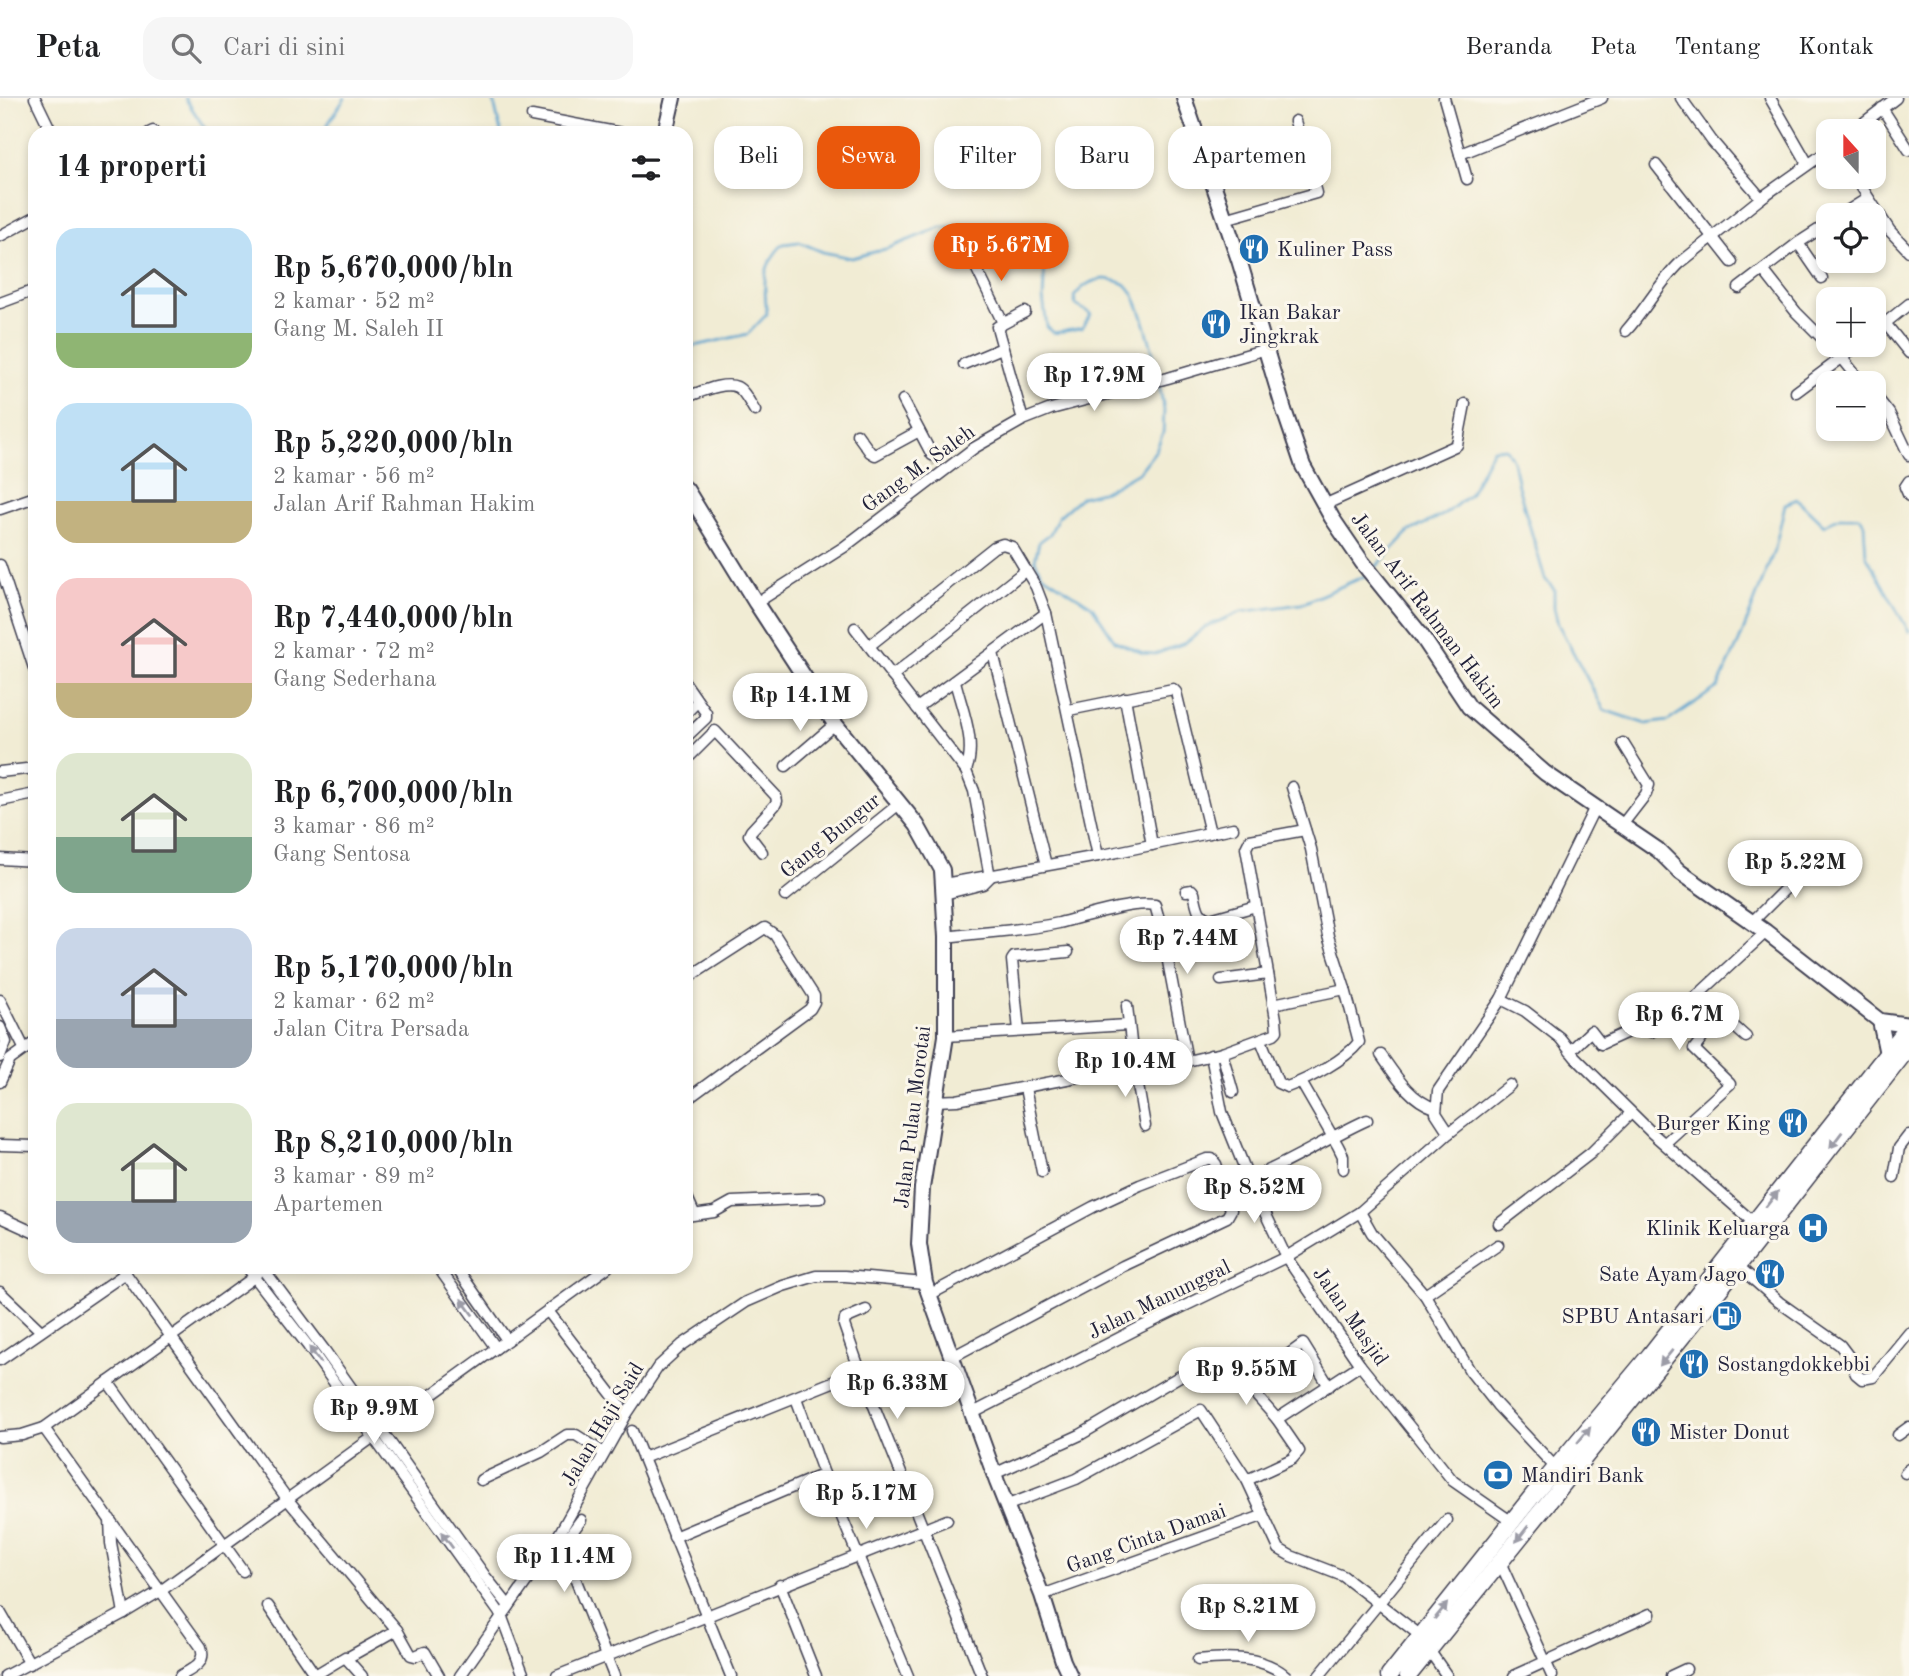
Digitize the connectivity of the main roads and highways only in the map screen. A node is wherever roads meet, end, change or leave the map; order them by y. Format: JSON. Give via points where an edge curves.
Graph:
{"nodes":[{"id":1,"x":1909,"y":1025,"type":"edge"},
{"id":2,"x":1909,"y":1047,"type":"edge"},
{"id":3,"x":1630,"y":1391,"type":"junction"},
{"id":4,"x":1619,"y":1405,"type":"junction"},
{"id":5,"x":1425,"y":1643,"type":"junction"},
{"id":6,"x":1389,"y":1676,"type":"edge"},
{"id":7,"x":1408,"y":1676,"type":"edge"}],
"edges":[{"from":3,"to":1,"type":"main road","one_way":true,"via":[[1753,1222]]},
{"from":2,"to":3,"type":"main road","one_way":true,"via":[[1738,1266]]},
{"from":3,"to":4,"type":"main road"},
{"from":4,"to":5,"type":"main road","one_way":true,"via":[[1500,1562]]},
{"from":5,"to":4,"type":"main road","one_way":true,"via":[[1556,1468]]},
{"from":5,"to":6,"type":"main road"},
{"from":5,"to":7,"type":"main road"}]}
